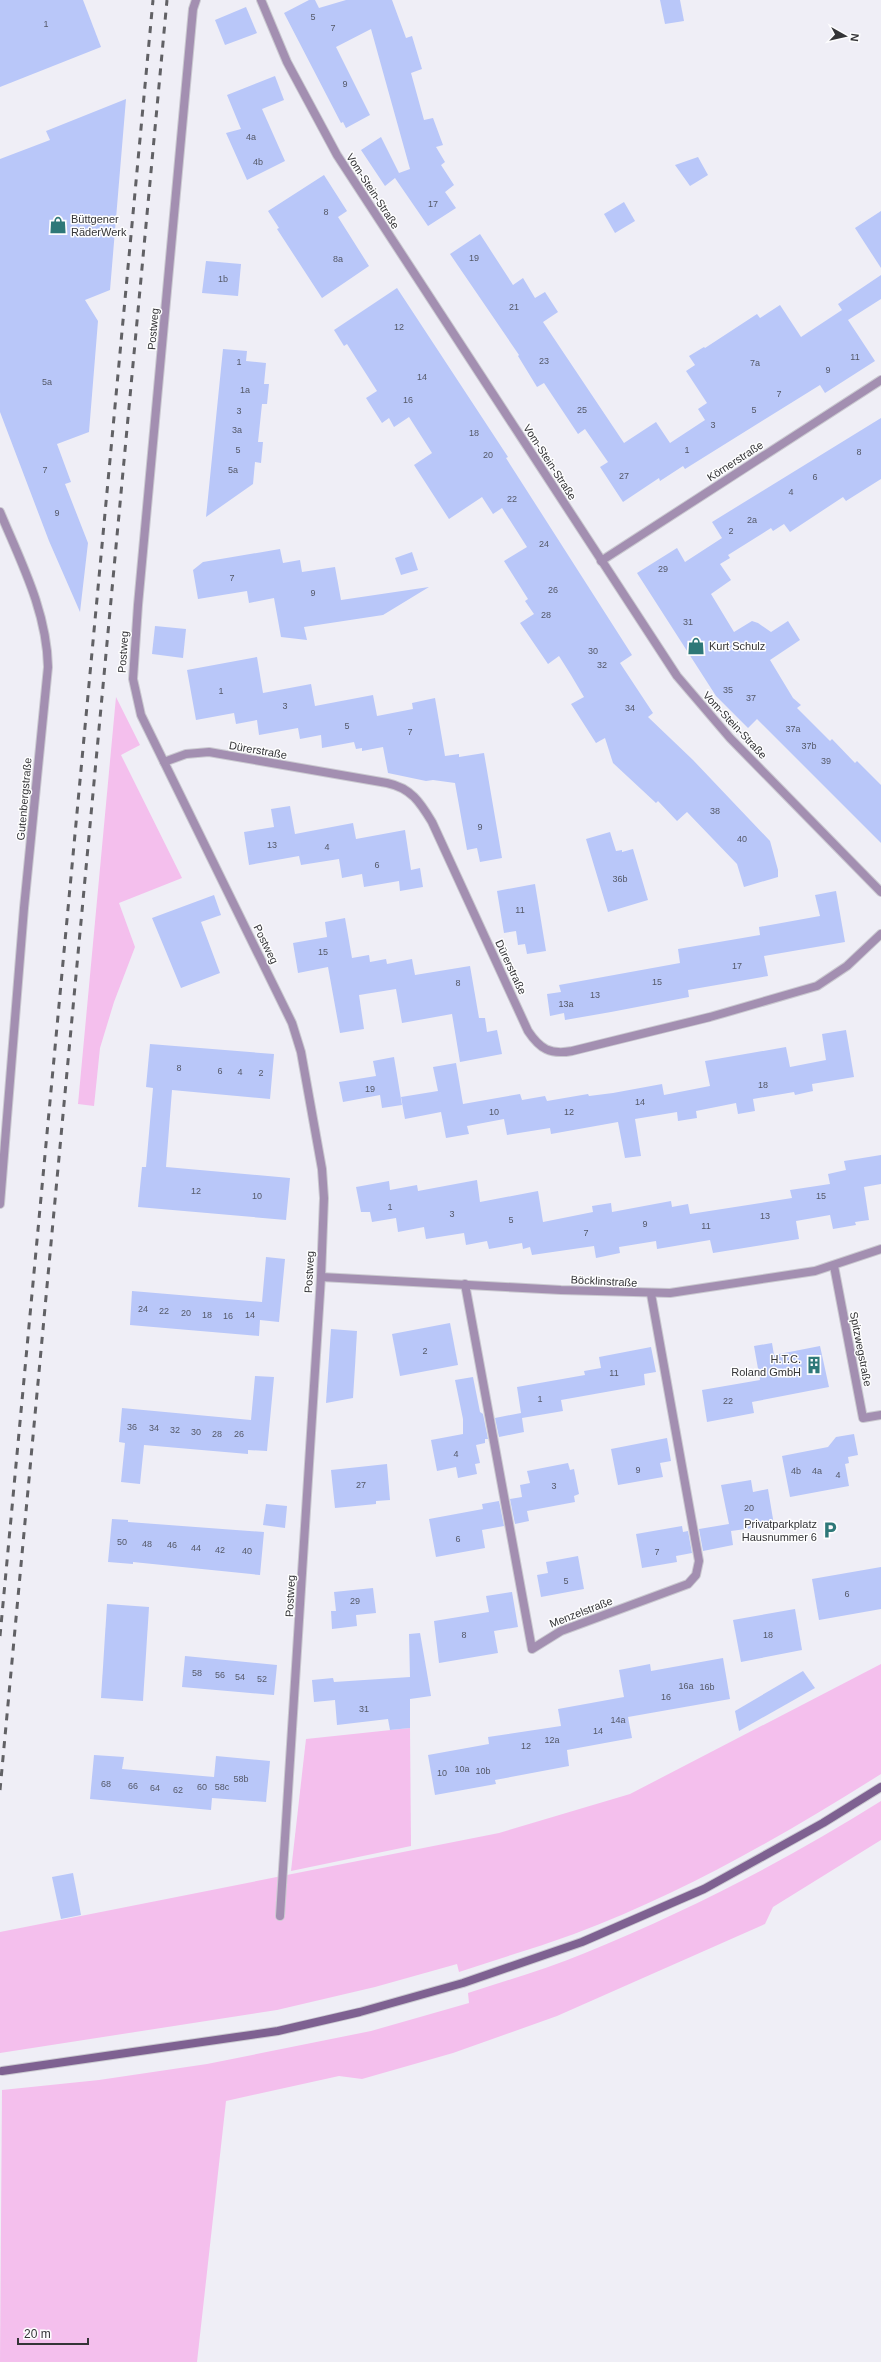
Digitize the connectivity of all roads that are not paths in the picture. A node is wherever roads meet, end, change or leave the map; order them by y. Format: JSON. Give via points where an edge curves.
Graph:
{"nodes":[{"id":1,"x":196,"y":0,"type":"edge"},
{"id":2,"x":261,"y":0,"type":"edge"},
{"id":3,"x":881,"y":380,"type":"edge"},
{"id":4,"x":0,"y":512,"type":"edge"},
{"id":5,"x":601,"y":561,"type":"junction"},
{"id":6,"x":164,"y":762,"type":"junction"},
{"id":7,"x":881,"y":892,"type":"edge"},
{"id":8,"x":881,"y":934,"type":"edge"},
{"id":9,"x":4,"y":1098,"type":"edge"},
{"id":10,"x":0,"y":1204,"type":"edge"},
{"id":11,"x":881,"y":1249,"type":"edge"},
{"id":12,"x":834,"y":1266,"type":"junction"},
{"id":13,"x":321,"y":1277,"type":"junction"},
{"id":14,"x":465,"y":1284,"type":"junction"},
{"id":15,"x":651,"y":1294,"type":"junction"},
{"id":16,"x":881,"y":1414,"type":"edge"},
{"id":17,"x":881,"y":1787,"type":"edge"},
{"id":18,"x":280,"y":1916,"type":"dead end"},
{"id":19,"x":2,"y":2071,"type":"dead end"}],
"edges":[{"from":1,"to":6,"type":"street","name":"Postweg","via":[[133,666],[137,704]]},
{"from":2,"to":5,"type":"street","name":"Vom-Stein-Straße","via":[[290,68],[337,155]]},
{"from":3,"to":5,"type":"street","name":"Körnerstraße"},
{"from":4,"to":9,"type":"street","name":"Gutenbergstraße","via":[[42,616],[48,667]]},
{"from":5,"to":7,"type":"street","name":"Vom-Stein-Straße","via":[[677,676],[698,702]]},
{"from":6,"to":8,"type":"street","name":"Dürerstraße","via":[[186,754],[209,752],[387,783],[407,790],[421,804],[432,822],[528,1030],[542,1048],[553,1053],[572,1051],[710,1017],[817,986],[838,973]]},
{"from":6,"to":13,"type":"street","name":"Postweg","via":[[283,1004],[296,1036],[322,1169],[324,1198]]},
{"from":9,"to":10,"type":"street","name":"Gutenbergstraße"},
{"from":11,"to":12,"type":"street","name":"Böcklinstraße"},
{"from":12,"to":15,"type":"street","name":"Böcklinstraße","via":[[690,1291]]},
{"from":12,"to":16,"type":"street","name":"Spitzwegstraße","via":[[863,1418]]},
{"from":13,"to":14,"type":"street","name":"Böcklinstraße"},
{"from":13,"to":18,"type":"street","name":"Postweg"},
{"from":14,"to":15,"type":"street","name":"Böcklinstraße"},
{"from":14,"to":15,"type":"street","name":"Menzelstraße","via":[[532,1649],[557,1632],[688,1584],[696,1575],[699,1561]]},
{"from":17,"to":19,"type":"street","via":[[823,1823],[704,1889],[582,1942],[463,1983],[360,2012],[278,2031]]}]}
